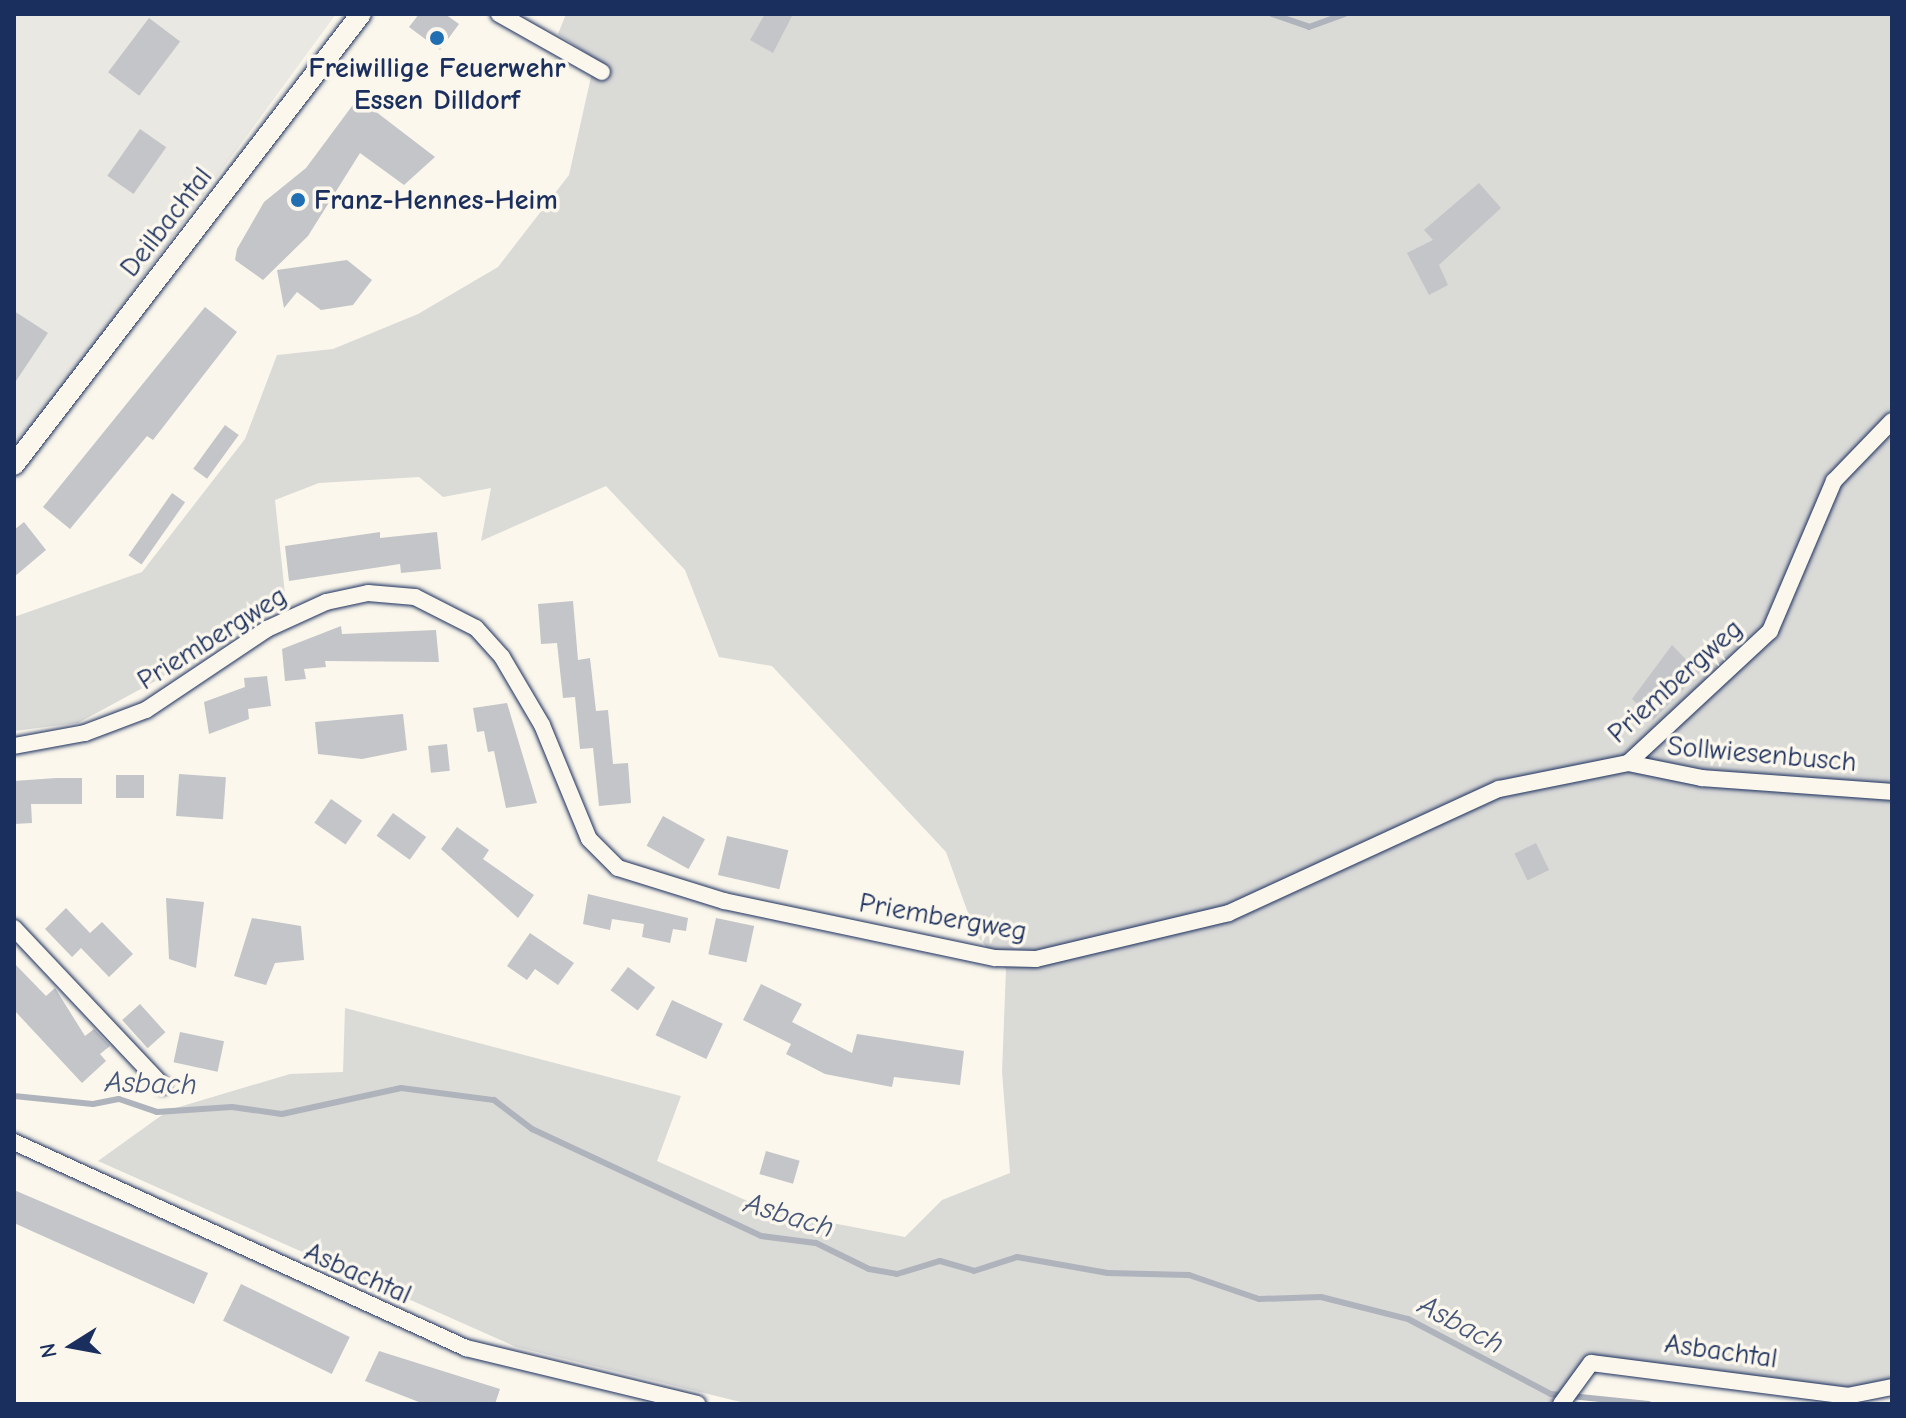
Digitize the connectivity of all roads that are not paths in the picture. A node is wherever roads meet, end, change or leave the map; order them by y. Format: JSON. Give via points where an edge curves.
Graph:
{"nodes":[{"id":1,"x":361,"y":14,"type":"edge"},
{"id":2,"x":499,"y":14,"type":"edge"},
{"id":3,"x":602,"y":72,"type":"dead end"},
{"id":4,"x":1892,"y":421,"type":"edge"},
{"id":5,"x":14,"y":465,"type":"edge"},
{"id":6,"x":14,"y":746,"type":"edge"},
{"id":7,"x":1628,"y":763,"type":"junction"},
{"id":8,"x":1892,"y":792,"type":"edge"},
{"id":9,"x":14,"y":928,"type":"edge"},
{"id":10,"x":163,"y":1086,"type":"dead end"},
{"id":11,"x":14,"y":1142,"type":"edge"},
{"id":12,"x":1892,"y":1387,"type":"edge"},
{"id":13,"x":697,"y":1404,"type":"edge"},
{"id":14,"x":1561,"y":1404,"type":"edge"}],
"edges":[{"from":1,"to":5,"type":"street","name":"Deilbachtal"},
{"from":2,"to":3,"type":"street"},
{"from":4,"to":7,"type":"street","name":"Priembergweg","via":[[1834,481],[1770,631]]},
{"from":6,"to":7,"type":"street","name":"Priembergweg","via":[[61,740],[146,710],[267,629],[326,602],[368,593],[415,597],[476,628],[502,657],[542,725],[589,839],[618,868],[724,901],[1016,961],[1229,913],[1499,789]]},
{"from":7,"to":8,"type":"street","name":"Sollwiesenbusch","via":[[1702,778]]},
{"from":9,"to":10,"type":"street"},
{"from":11,"to":13,"type":"street","name":"Asbachtal","via":[[466,1348]]},
{"from":12,"to":14,"type":"street","name":"Asbachtal","via":[[1847,1396],[1591,1363]]}]}
